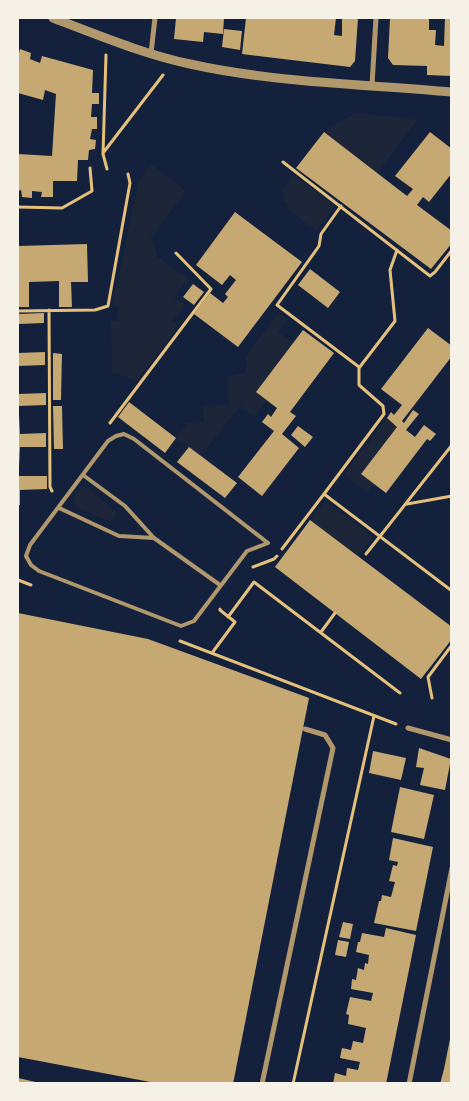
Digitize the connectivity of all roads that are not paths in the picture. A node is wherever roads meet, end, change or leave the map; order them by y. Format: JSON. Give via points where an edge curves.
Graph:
{"nodes":[{"id":1,"x":53,"y":18,"type":"edge"},
{"id":2,"x":155,"y":18,"type":"edge"},
{"id":3,"x":376,"y":18,"type":"edge"},
{"id":4,"x":151,"y":53,"type":"junction"},
{"id":5,"x":372,"y":85,"type":"junction"},
{"id":6,"x":452,"y":92,"type":"edge"},
{"id":7,"x":83,"y":475,"type":"junction"},
{"id":8,"x":58,"y":508,"type":"junction"},
{"id":9,"x":154,"y":538,"type":"junction"},
{"id":10,"x":220,"y":585,"type":"junction"},
{"id":11,"x":408,"y":728,"type":"road end"},
{"id":12,"x":305,"y":729,"type":"dead end"},
{"id":13,"x":452,"y":740,"type":"edge"},
{"id":14,"x":452,"y":868,"type":"edge"},
{"id":15,"x":262,"y":1084,"type":"edge"},
{"id":16,"x":408,"y":1084,"type":"edge"}],
"edges":[{"from":1,"to":4,"type":"street"},
{"from":2,"to":4,"type":"street"},
{"from":3,"to":5,"type":"street"},
{"from":4,"to":5,"type":"street","via":[[191,64],[257,75]]},
{"from":5,"to":6,"type":"street"},
{"from":7,"to":8,"type":"lane"},
{"from":7,"to":9,"type":"lane","via":[[125,506]]},
{"from":7,"to":10,"type":"lane","via":[[108,441],[124,434],[268,543],[247,551]]},
{"from":8,"to":9,"type":"lane","via":[[119,536]]},
{"from":8,"to":10,"type":"lane","via":[[30,545],[26,556],[39,571],[181,626],[194,621]]},
{"from":9,"to":10,"type":"lane"},
{"from":11,"to":13,"type":"street"},
{"from":12,"to":15,"type":"street","via":[[325,735],[333,748]]},
{"from":14,"to":16,"type":"street"}]}
